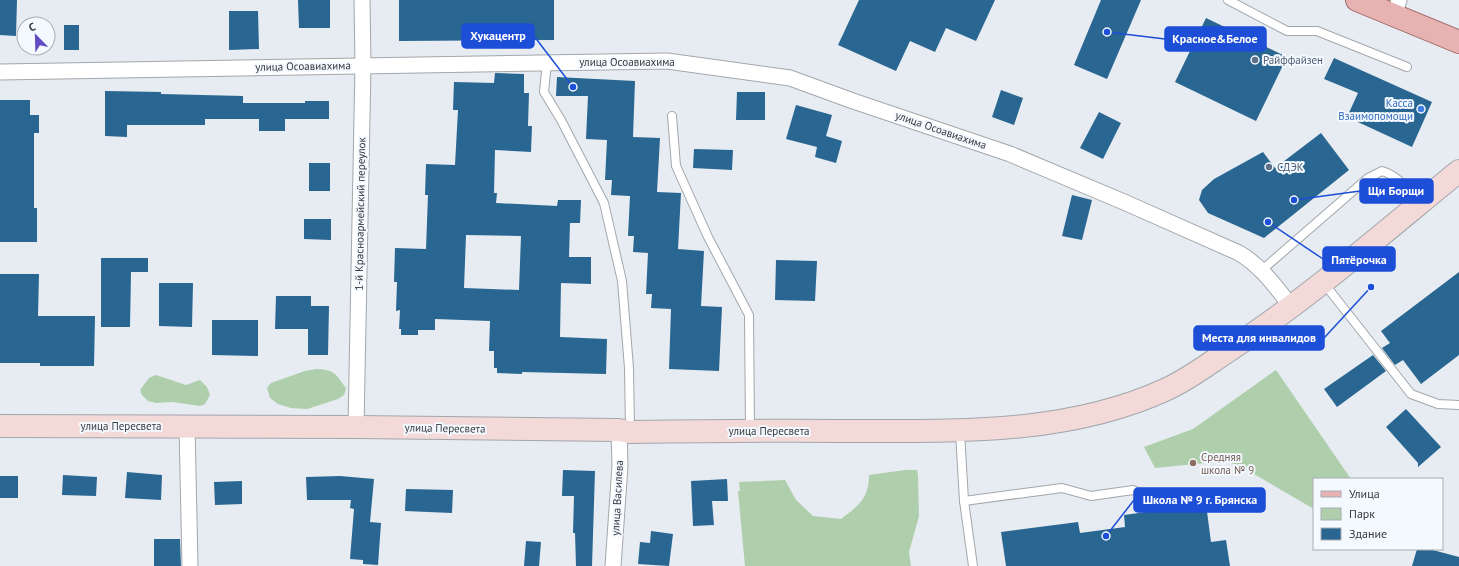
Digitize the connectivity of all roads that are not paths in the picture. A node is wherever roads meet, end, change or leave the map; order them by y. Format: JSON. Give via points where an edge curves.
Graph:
{"nodes":[{"id":1,"x":362,"y":0,"type":"edge"},
{"id":2,"x":1228,"y":0,"type":"edge"},
{"id":3,"x":1357,"y":0,"type":"edge"},
{"id":4,"x":1396,"y":8,"type":"edge"},
{"id":5,"x":1459,"y":42,"type":"edge"},
{"id":6,"x":547,"y":62,"type":"junction"},
{"id":7,"x":363,"y":65,"type":"junction"},
{"id":8,"x":1407,"y":67,"type":"dead end"},
{"id":9,"x":0,"y":72,"type":"edge"},
{"id":10,"x":672,"y":116,"type":"dead end"},
{"id":11,"x":1459,"y":171,"type":"edge"},
{"id":12,"x":1420,"y":203,"type":"junction"},
{"id":13,"x":1262,"y":270,"type":"junction"},
{"id":14,"x":1323,"y":282,"type":"junction"},
{"id":15,"x":1291,"y":306,"type":"junction"},
{"id":16,"x":1459,"y":405,"type":"edge"},
{"id":17,"x":0,"y":426,"type":"edge"},
{"id":18,"x":187,"y":426,"type":"junction"},
{"id":19,"x":356,"y":427,"type":"junction"},
{"id":20,"x":750,"y":430,"type":"junction"},
{"id":21,"x":624,"y":431,"type":"junction"},
{"id":22,"x":960,"y":431,"type":"junction"},
{"id":23,"x":1148,"y":498,"type":"dead end"},
{"id":24,"x":964,"y":501,"type":"junction"},
{"id":25,"x":190,"y":566,"type":"edge"},
{"id":26,"x":613,"y":566,"type":"edge"},
{"id":27,"x":973,"y":566,"type":"edge"}],
"edges":[{"from":1,"to":7,"type":"street","name":"1-й Красноармейский переулок"},
{"from":2,"to":8,"type":"lane","via":[[1287,31],[1317,31]]},
{"from":3,"to":4,"type":"main road"},
{"from":4,"to":5,"type":"main road"},
{"from":6,"to":7,"type":"street","name":"улица Осоавиахима"},
{"from":6,"to":13,"type":"street","name":"улица Осоавиахима","via":[[667,61],[790,78],[1010,154],[1239,253]]},
{"from":6,"to":21,"type":"lane","via":[[544,92],[604,203],[622,281],[629,368]]},
{"from":7,"to":9,"type":"street","name":"улица Осоавиахима"},
{"from":7,"to":19,"type":"street","name":"1-й Красноармейский переулок"},
{"from":10,"to":20,"type":"lane","via":[[676,166],[708,237],[749,315]]},
{"from":11,"to":12,"type":"main road","name":"улица Пересвета"},
{"from":12,"to":13,"type":"lane","via":[[1398,179],[1382,171],[1368,178]]},
{"from":12,"to":14,"type":"main road","name":"улица Пересвета"},
{"from":13,"to":15,"type":"street","name":"улица Осоавиахима"},
{"from":14,"to":15,"type":"main road","name":"улица Пересвета"},
{"from":14,"to":16,"type":"lane","via":[[1411,394],[1438,404]]},
{"from":15,"to":22,"type":"main road","name":"улица Пересвета","via":[[1259,331],[1169,388],[1132,404],[1092,416],[1016,427]]},
{"from":17,"to":18,"type":"main road","name":"улица Пересвета"},
{"from":18,"to":19,"type":"main road","name":"улица Пересвета"},
{"from":18,"to":25,"type":"street"},
{"from":19,"to":21,"type":"main road","name":"улица Пересвета"},
{"from":20,"to":21,"type":"main road","name":"улица Пересвета"},
{"from":20,"to":22,"type":"main road","name":"улица Пересвета"},
{"from":21,"to":26,"type":"street","name":"улица Василева"},
{"from":22,"to":24,"type":"lane"},
{"from":23,"to":24,"type":"lane","via":[[1133,490],[1091,496],[1062,488]]},
{"from":24,"to":27,"type":"lane"}]}
